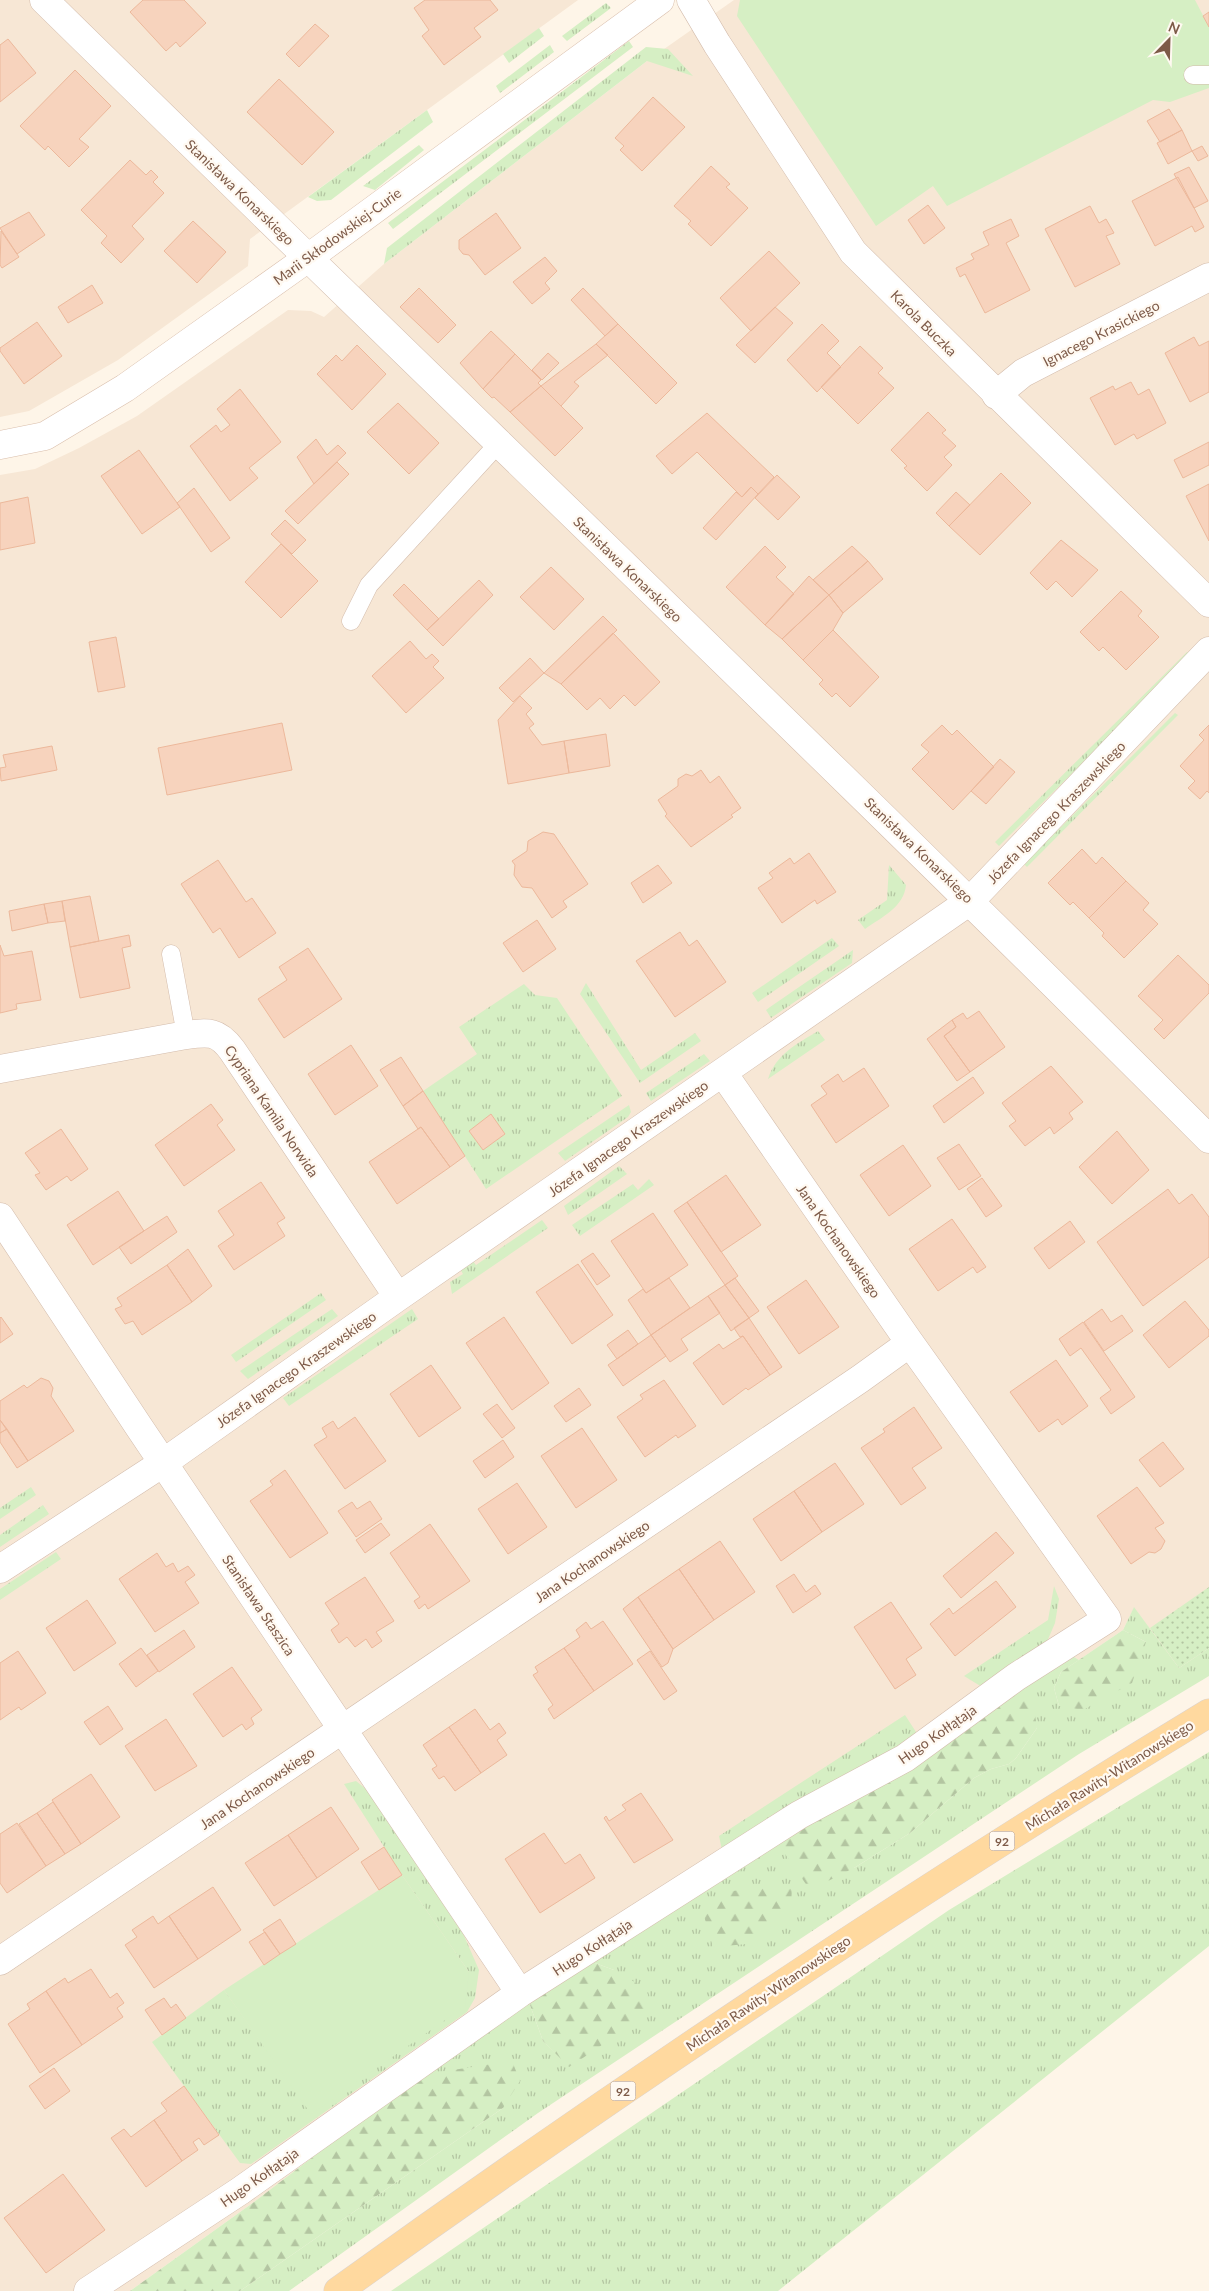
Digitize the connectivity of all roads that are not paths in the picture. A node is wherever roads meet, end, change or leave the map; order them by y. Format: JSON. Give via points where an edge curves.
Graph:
{"nodes":[{"id":1,"x":44,"y":0,"type":"edge"},
{"id":2,"x":660,"y":0,"type":"edge"},
{"id":3,"x":691,"y":0,"type":"edge"},
{"id":4,"x":308,"y":258,"type":"junction"},
{"id":5,"x":1209,"y":277,"type":"edge"},
{"id":6,"x":996,"y":395,"type":"junction"},
{"id":7,"x":498,"y":444,"type":"junction"},
{"id":8,"x":0,"y":445,"type":"edge"},
{"id":9,"x":1209,"y":603,"type":"edge"},
{"id":10,"x":351,"y":621,"type":"dead end"},
{"id":11,"x":1209,"y":651,"type":"edge"},
{"id":12,"x":970,"y":901,"type":"junction"},
{"id":13,"x":171,"y":954,"type":"dead end"},
{"id":14,"x":186,"y":1035,"type":"junction"},
{"id":15,"x":0,"y":1069,"type":"edge"},
{"id":16,"x":723,"y":1073,"type":"junction"},
{"id":17,"x":1209,"y":1139,"type":"edge"},
{"id":18,"x":0,"y":1216,"type":"edge"},
{"id":19,"x":398,"y":1297,"type":"junction"},
{"id":20,"x":910,"y":1343,"type":"junction"},
{"id":21,"x":163,"y":1463,"type":"junction"},
{"id":22,"x":0,"y":1569,"type":"edge"},
{"id":23,"x":1209,"y":1713,"type":"edge"},
{"id":24,"x":343,"y":1729,"type":"junction"},
{"id":25,"x":0,"y":1961,"type":"edge"},
{"id":26,"x":520,"y":1993,"type":"junction"},
{"id":27,"x":88,"y":2291,"type":"edge"},
{"id":28,"x":338,"y":2291,"type":"edge"}],
"edges":[{"from":1,"to":4,"type":"street","name":"Stanisława Konarskiego"},
{"from":2,"to":4,"type":"street","name":"Marii Skłodowskiej-Curie"},
{"from":3,"to":6,"type":"street","name":"Karola Buczka","via":[[853,252]]},
{"from":4,"to":7,"type":"street","name":"Stanisława Konarskiego"},
{"from":4,"to":8,"type":"street","name":"Marii Skłodowskiej-Curie","via":[[124,388],[45,436]]},
{"from":5,"to":6,"type":"street","name":"Ignacego Krasickiego","via":[[1023,373]]},
{"from":6,"to":9,"type":"street","name":"Karola Buczka"},
{"from":7,"to":10,"type":"lane","via":[[369,585]]},
{"from":7,"to":12,"type":"street","name":"Stanisława Konarskiego"},
{"from":11,"to":12,"type":"street","name":"Józefa Ignacego Kraszewskiego"},
{"from":12,"to":16,"type":"street","name":"Józefa Ignacego Kraszewskiego"},
{"from":12,"to":17,"type":"street","name":"Stanisława Konarskiego"},
{"from":13,"to":14,"type":"lane"},
{"from":14,"to":15,"type":"street","name":"Cypriana Kamila Norwida"},
{"from":14,"to":19,"type":"street","name":"Cypriana Kamila Norwida","via":[[214,1034],[225,1040]]},
{"from":16,"to":19,"type":"street","name":"Józefa Ignacego Kraszewskiego"},
{"from":16,"to":20,"type":"street","name":"Jana Kochanowskiego"},
{"from":18,"to":21,"type":"street","name":"Stanisława Staszica"},
{"from":19,"to":21,"type":"street","name":"Józefa Ignacego Kraszewskiego"},
{"from":20,"to":24,"type":"street","name":"Jana Kochanowskiego"},
{"from":20,"to":26,"type":"street","name":"Hugo Kołłątaja","via":[[1107,1619],[1016,1677],[905,1758],[799,1815]]},
{"from":21,"to":22,"type":"street","name":"Józefa Ignacego Kraszewskiego"},
{"from":21,"to":24,"type":"street","name":"Stanisława Staszica"},
{"from":23,"to":28,"type":"main road","name":"Michała Rawity-Witanowskiego","number":"92","via":[[936,1883],[728,2019]]},
{"from":24,"to":25,"type":"street","name":"Jana Kochanowskiego"},
{"from":24,"to":26,"type":"street","name":"Stanisława Staszica"},
{"from":26,"to":27,"type":"street","name":"Hugo Kołłątaja","via":[[240,2191]]}]}
